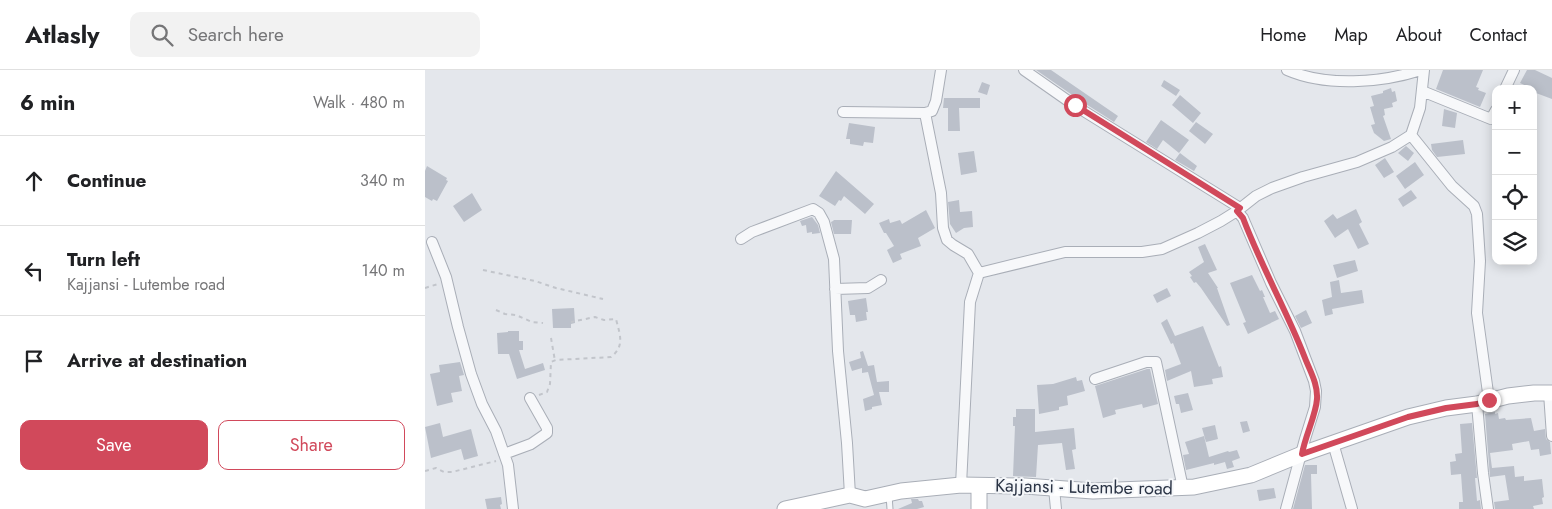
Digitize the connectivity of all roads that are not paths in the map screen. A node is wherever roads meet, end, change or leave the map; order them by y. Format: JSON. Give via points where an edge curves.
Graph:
{"nodes":[{"id":1,"x":941,"y":70,"type":"edge"},
{"id":2,"x":1024,"y":70,"type":"edge"},
{"id":3,"x":1287,"y":70,"type":"edge"},
{"id":4,"x":1423,"y":70,"type":"edge"},
{"id":5,"x":1514,"y":70,"type":"edge"},
{"id":6,"x":1507,"y":85,"type":"edge"},
{"id":7,"x":1422,"y":91,"type":"junction"},
{"id":8,"x":843,"y":112,"type":"dead end"},
{"id":9,"x":925,"y":113,"type":"junction"},
{"id":10,"x":1492,"y":116,"type":"edge"},
{"id":11,"x":1411,"y":135,"type":"junction"},
{"id":12,"x":1239,"y":210,"type":"junction"},
{"id":13,"x":741,"y":239,"type":"dead end"},
{"id":14,"x":432,"y":242,"type":"dead end"},
{"id":15,"x":979,"y":272,"type":"junction"},
{"id":16,"x":881,"y":280,"type":"dead end"},
{"id":17,"x":835,"y":289,"type":"junction"},
{"id":18,"x":1095,"y":379,"type":"dead end"},
{"id":19,"x":1551,"y":393,"type":"edge"},
{"id":20,"x":530,"y":398,"type":"road end"},
{"id":21,"x":1483,"y":402,"type":"junction"},
{"id":22,"x":1552,"y":436,"type":"edge"},
{"id":23,"x":1333,"y":443,"type":"junction"},
{"id":24,"x":1302,"y":454,"type":"junction"},
{"id":25,"x":505,"y":456,"type":"junction"},
{"id":26,"x":961,"y":485,"type":"junction"},
{"id":27,"x":979,"y":486,"type":"junction"},
{"id":28,"x":1054,"y":488,"type":"junction"},
{"id":29,"x":1183,"y":488,"type":"junction"},
{"id":30,"x":850,"y":495,"type":"junction"},
{"id":31,"x":889,"y":501,"type":"edge"},
{"id":32,"x":513,"y":509,"type":"edge"},
{"id":33,"x":785,"y":509,"type":"edge"},
{"id":34,"x":979,"y":509,"type":"edge"},
{"id":35,"x":1056,"y":509,"type":"edge"},
{"id":36,"x":1287,"y":509,"type":"edge"},
{"id":37,"x":1352,"y":509,"type":"edge"},
{"id":38,"x":1488,"y":509,"type":"edge"}],
"edges":[{"from":1,"to":9,"type":"street","via":[[937,101],[932,111]]},
{"from":2,"to":12,"type":"street"},
{"from":3,"to":4,"type":"street","via":[[1314,79],[1336,81],[1375,80]]},
{"from":4,"to":7,"type":"street"},
{"from":5,"to":6,"type":"street"},
{"from":7,"to":10,"type":"street"},
{"from":7,"to":11,"type":"street"},
{"from":8,"to":9,"type":"street"},
{"from":9,"to":15,"type":"street","via":[[947,240],[968,254]]},
{"from":11,"to":12,"type":"street","via":[[1392,148],[1357,162],[1272,188]]},
{"from":11,"to":21,"type":"street","via":[[1477,214],[1480,261],[1477,313]]},
{"from":12,"to":15,"type":"street","via":[[1162,249],[1065,252]]},
{"from":12,"to":24,"type":"street","via":[[1314,380],[1317,399]]},
{"from":13,"to":17,"type":"street","via":[[815,209],[823,219],[834,259]]},
{"from":14,"to":25,"type":"street","via":[[447,282],[471,374]]},
{"from":15,"to":26,"type":"street","via":[[971,302]]},
{"from":16,"to":17,"type":"street","via":[[868,288]]},
{"from":17,"to":30,"type":"street"},
{"from":18,"to":29,"type":"street","via":[[1146,362],[1156,362]]},
{"from":19,"to":21,"type":"street","name":"Kajjansi - Lutembe road"},
{"from":19,"to":22,"type":"street"},
{"from":20,"to":25,"type":"street","via":[[547,433]]},
{"from":21,"to":23,"type":"street","name":"Kajjansi - Lutembe road","via":[[1408,417]]},
{"from":21,"to":38,"type":"street","via":[[1483,473]]},
{"from":23,"to":24,"type":"street","name":"Kajjansi - Lutembe road"},
{"from":23,"to":37,"type":"street"},
{"from":24,"to":29,"type":"street","name":"Kajjansi - Lutembe road","via":[[1251,474]]},
{"from":24,"to":36,"type":"street"},
{"from":25,"to":32,"type":"street"},
{"from":26,"to":27,"type":"street","name":"Kajjansi - Lutembe road"},
{"from":26,"to":31,"type":"street","name":"Kajjansi - Lutembe road","via":[[901,491]]},
{"from":27,"to":28,"type":"street","name":"Kajjansi - Lutembe road"},
{"from":27,"to":34,"type":"street"},
{"from":28,"to":29,"type":"street","name":"Kajjansi - Lutembe road","via":[[1093,491]]},
{"from":28,"to":35,"type":"street"},
{"from":30,"to":31,"type":"street","name":"Kajjansi - Lutembe road"},
{"from":30,"to":33,"type":"street","name":"Kajjansi - Lutembe road"}]}
